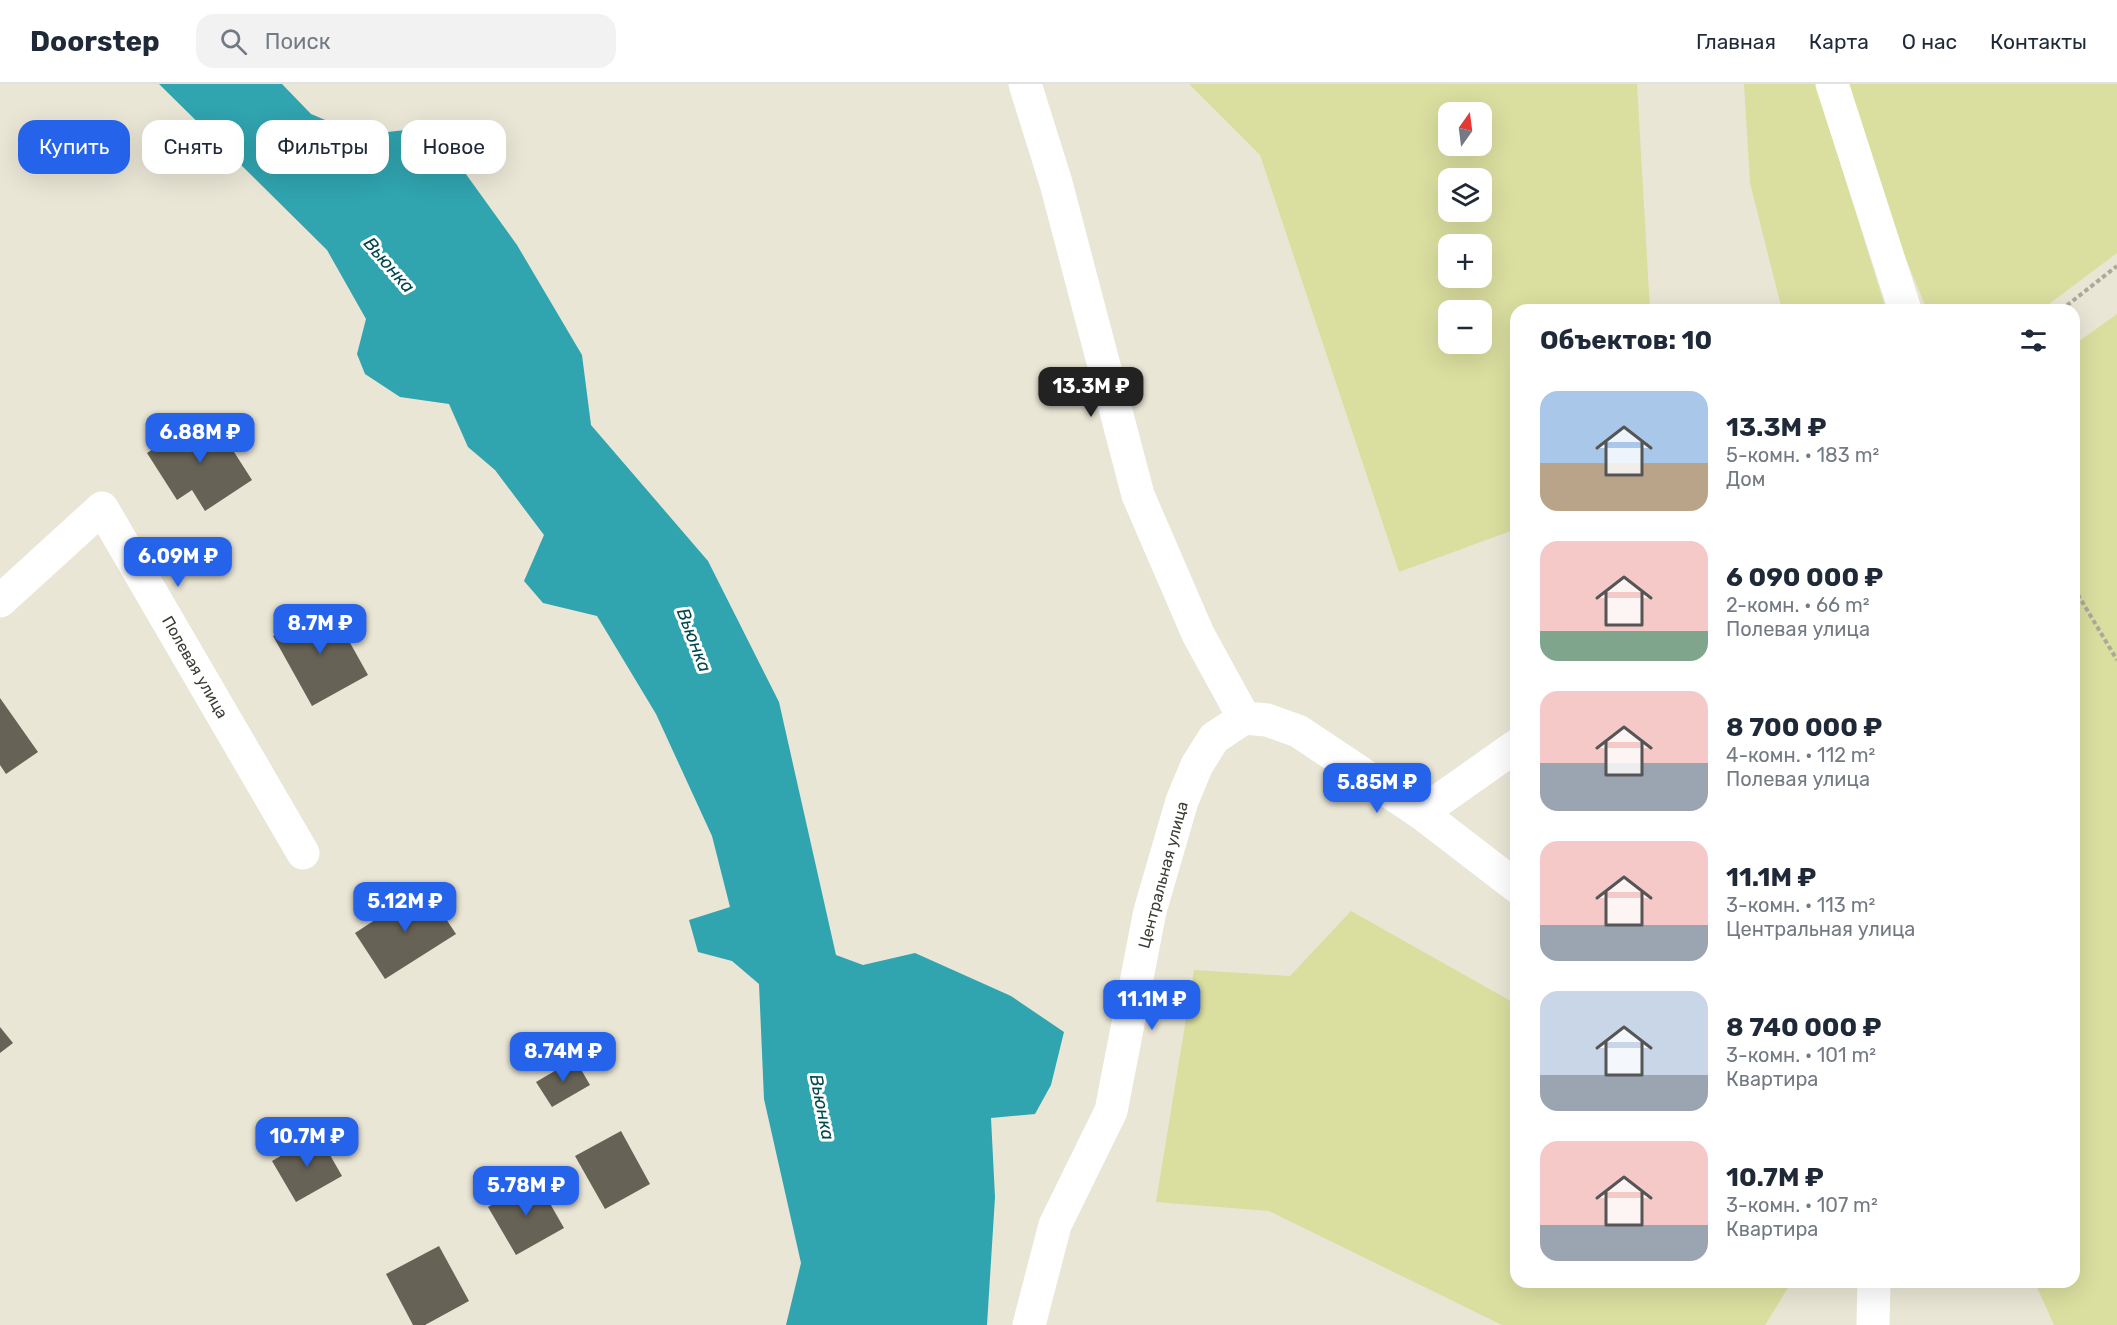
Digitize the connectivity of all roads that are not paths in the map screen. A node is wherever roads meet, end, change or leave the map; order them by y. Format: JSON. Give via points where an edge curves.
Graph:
{"nodes":[{"id":1,"x":1025,"y":84,"type":"edge"},
{"id":2,"x":1832,"y":84,"type":"edge"},
{"id":3,"x":1903,"y":304,"type":"edge"},
{"id":4,"x":0,"y":601,"type":"edge"},
{"id":5,"x":1244,"y":718,"type":"junction"},
{"id":6,"x":1510,"y":750,"type":"edge"},
{"id":7,"x":1421,"y":813,"type":"junction"},
{"id":8,"x":303,"y":853,"type":"dead end"},
{"id":9,"x":1510,"y":881,"type":"edge"},
{"id":10,"x":1874,"y":1288,"type":"edge"},
{"id":11,"x":1029,"y":1325,"type":"edge"},
{"id":12,"x":1873,"y":1325,"type":"edge"}],
"edges":[{"from":1,"to":5,"type":"street","via":[[1056,183],[1138,495],[1198,634]]},
{"from":2,"to":3,"type":"street"},
{"from":4,"to":8,"type":"street","name":"Полевая улица","via":[[102,508]]},
{"from":5,"to":7,"type":"street","via":[[1267,720],[1298,731]]},
{"from":5,"to":11,"type":"street","name":"Центральная улица","via":[[1214,738],[1182,801],[1150,911],[1111,1111],[1055,1225]]},
{"from":6,"to":7,"type":"street"},
{"from":7,"to":9,"type":"street"},
{"from":10,"to":12,"type":"street"}]}
